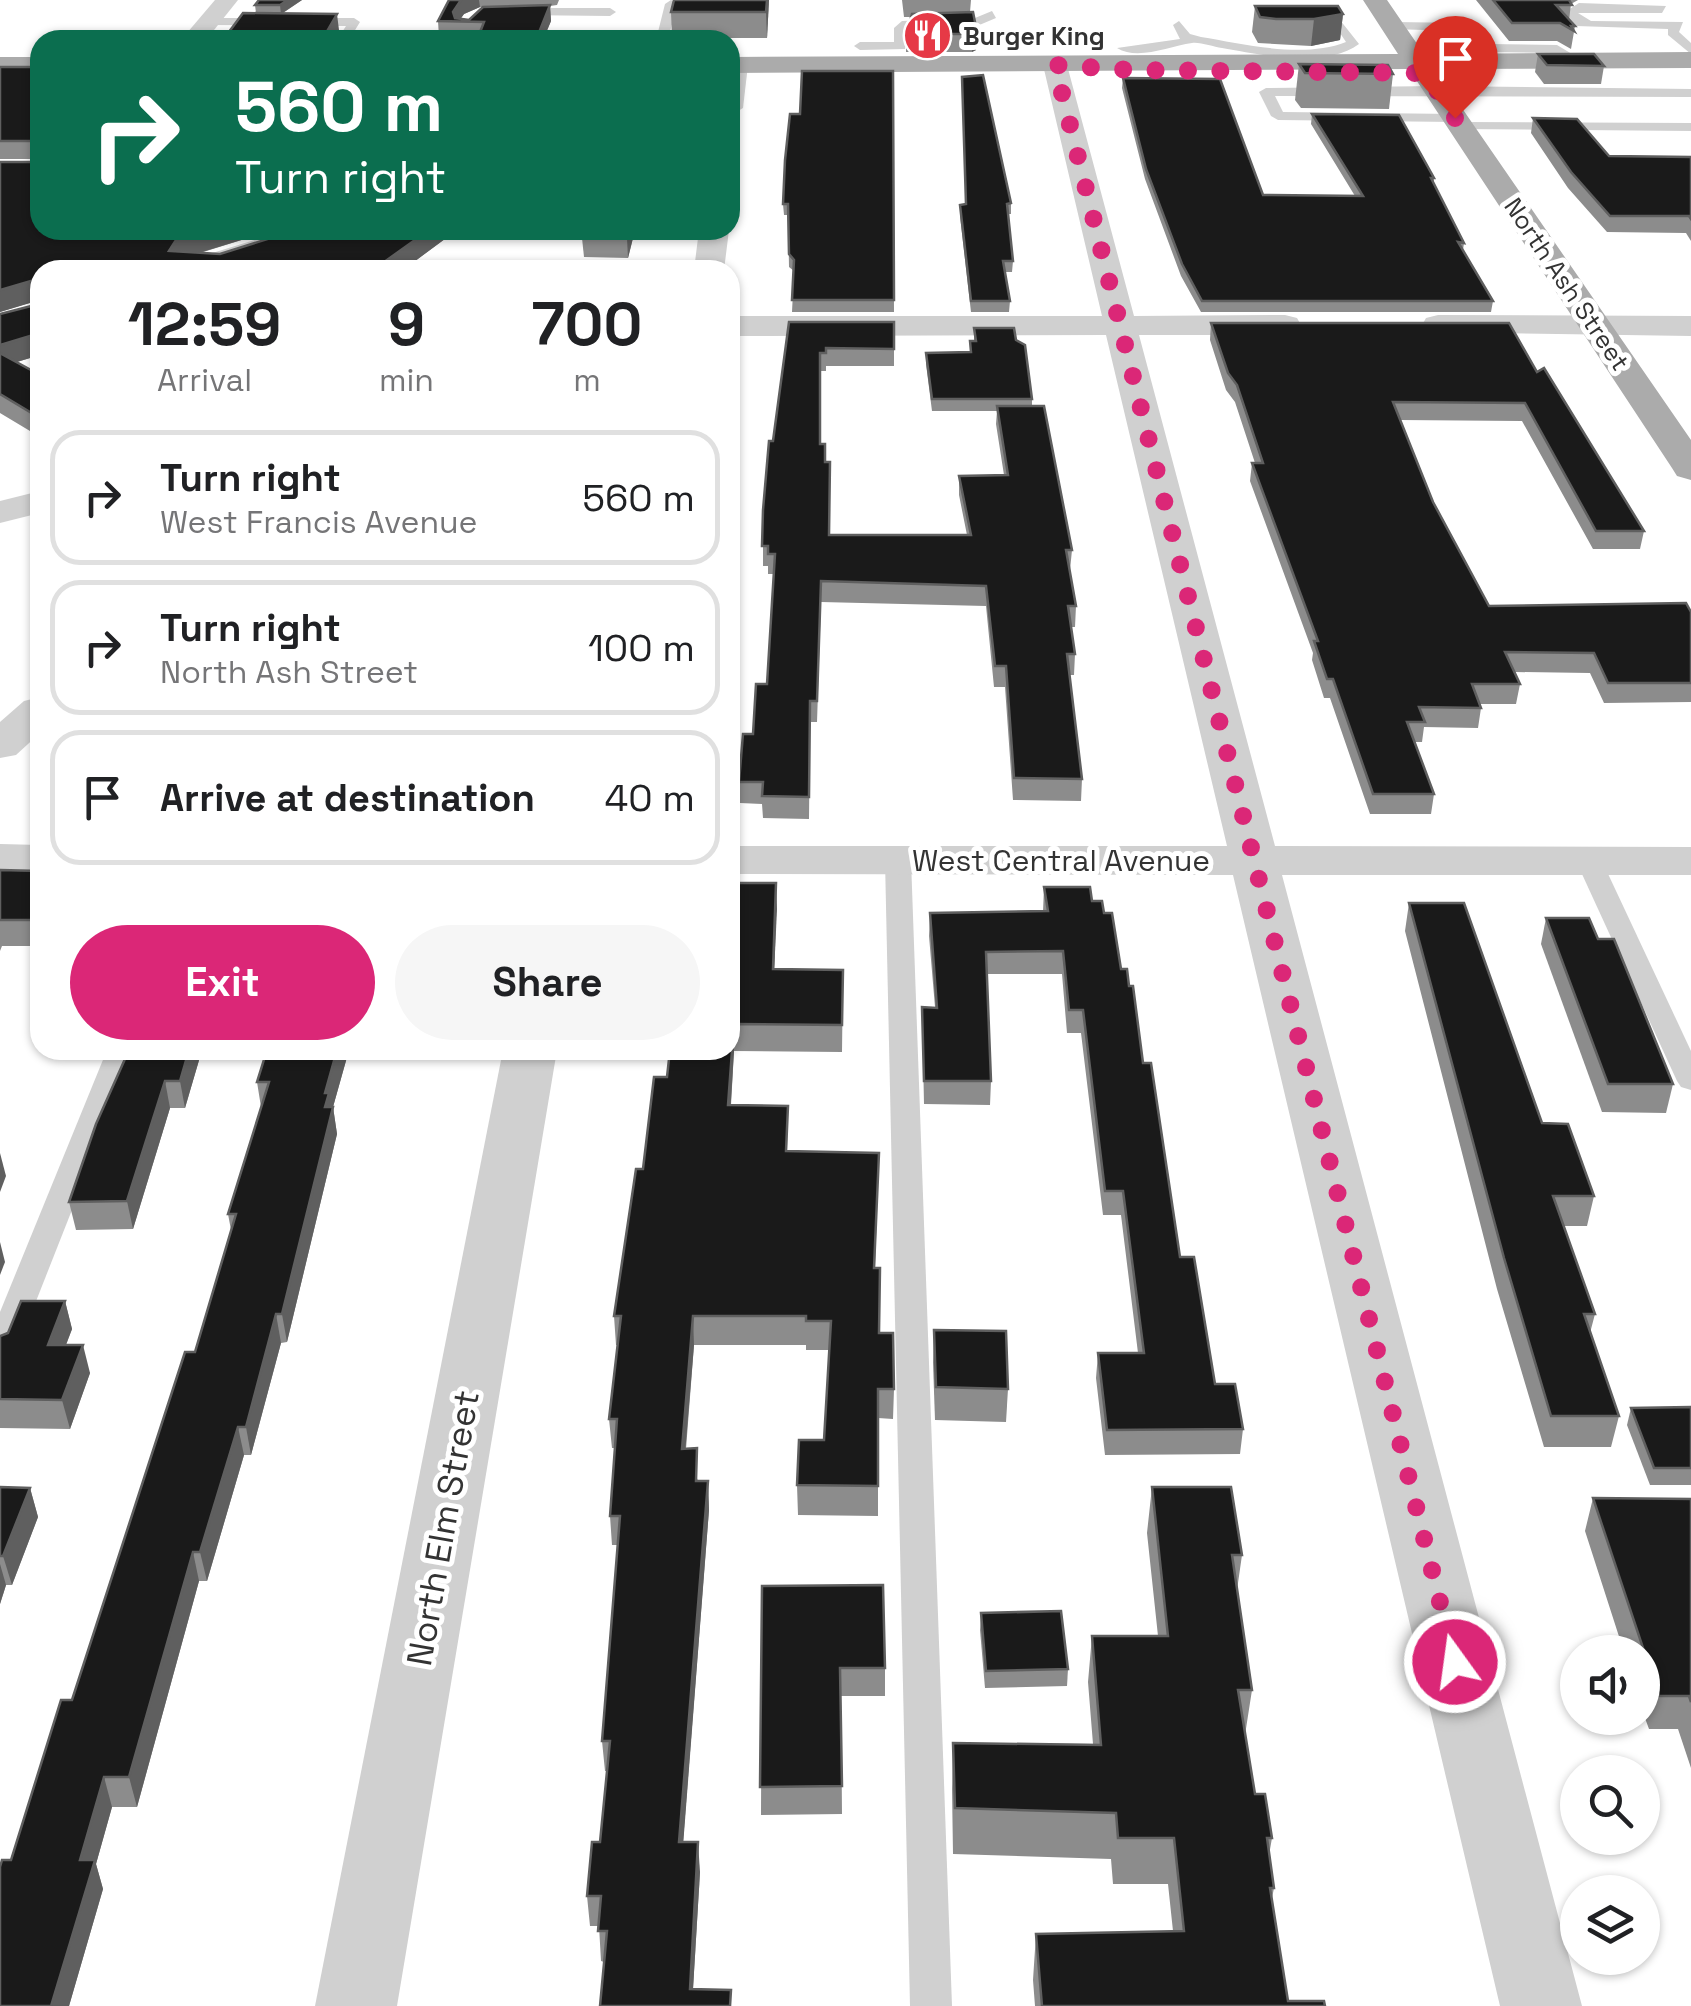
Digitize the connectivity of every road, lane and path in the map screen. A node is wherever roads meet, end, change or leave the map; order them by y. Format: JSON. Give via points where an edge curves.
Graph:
{"nodes":[{"id":1,"x":227,"y":0,"type":"edge"},
{"id":2,"x":1582,"y":0,"type":"edge"},
{"id":3,"x":671,"y":4,"type":"edge"},
{"id":4,"x":1663,"y":6,"type":"edge"},
{"id":5,"x":610,"y":12,"type":"dead end"},
{"id":6,"x":496,"y":13,"type":"edge"},
{"id":7,"x":1385,"y":14,"type":"edge"},
{"id":8,"x":992,"y":15,"type":"dead end"},
{"id":9,"x":1455,"y":16,"type":"dead end"},
{"id":10,"x":249,"y":22,"type":"junction"},
{"id":11,"x":1340,"y":24,"type":"edge"},
{"id":12,"x":1179,"y":25,"type":"dead end"},
{"id":13,"x":1679,"y":25,"type":"junction"},
{"id":14,"x":202,"y":30,"type":"edge"},
{"id":15,"x":206,"y":30,"type":"edge"},
{"id":16,"x":243,"y":30,"type":"edge"},
{"id":17,"x":263,"y":30,"type":"edge"},
{"id":18,"x":275,"y":30,"type":"edge"},
{"id":19,"x":350,"y":30,"type":"edge"},
{"id":20,"x":664,"y":30,"type":"edge"},
{"id":21,"x":1192,"y":39,"type":"junction"},
{"id":22,"x":860,"y":46,"type":"dead end"},
{"id":23,"x":1123,"y":49,"type":"junction"},
{"id":24,"x":1691,"y":50,"type":"edge"},
{"id":25,"x":1576,"y":60,"type":"junction"},
{"id":26,"x":1627,"y":60,"type":"junction"},
{"id":27,"x":1691,"y":60,"type":"edge"},
{"id":28,"x":0,"y":65,"type":"edge"},
{"id":29,"x":30,"y":65,"type":"edge"},
{"id":30,"x":740,"y":65,"type":"edge"},
{"id":31,"x":1055,"y":65,"type":"junction"},
{"id":32,"x":1691,"y":74,"type":"edge"},
{"id":33,"x":1439,"y":93,"type":"junction"},
{"id":34,"x":1691,"y":93,"type":"edge"},
{"id":35,"x":1691,"y":102,"type":"edge"},
{"id":36,"x":1520,"y":108,"type":"dead end"},
{"id":37,"x":1631,"y":108,"type":"junction"},
{"id":38,"x":1646,"y":125,"type":"junction"},
{"id":39,"x":1691,"y":127,"type":"edge"},
{"id":40,"x":286,"y":240,"type":"edge"},
{"id":41,"x":223,"y":260,"type":"edge"},
{"id":42,"x":740,"y":326,"type":"edge"},
{"id":43,"x":1121,"y":326,"type":"junction"},
{"id":44,"x":1320,"y":326,"type":"edge"},
{"id":45,"x":1400,"y":326,"type":"edge"},
{"id":46,"x":1595,"y":326,"type":"junction"},
{"id":47,"x":1691,"y":326,"type":"edge"},
{"id":48,"x":1691,"y":468,"type":"edge"},
{"id":49,"x":30,"y":504,"type":"edge"},
{"id":50,"x":0,"y":512,"type":"edge"},
{"id":51,"x":30,"y":719,"type":"edge"},
{"id":52,"x":0,"y":745,"type":"edge"},
{"id":53,"x":0,"y":858,"type":"edge"},
{"id":54,"x":30,"y":858,"type":"edge"},
{"id":55,"x":740,"y":860,"type":"edge"},
{"id":56,"x":898,"y":860,"type":"junction"},
{"id":57,"x":1254,"y":860,"type":"junction"},
{"id":58,"x":1589,"y":861,"type":"junction"},
{"id":59,"x":1691,"y":861,"type":"edge"},
{"id":60,"x":117,"y":1060,"type":"edge"},
{"id":61,"x":528,"y":1060,"type":"edge"},
{"id":62,"x":1691,"y":1081,"type":"edge"},
{"id":63,"x":0,"y":1352,"type":"edge"},
{"id":64,"x":356,"y":2006,"type":"edge"},
{"id":65,"x":931,"y":2006,"type":"edge"},
{"id":66,"x":1542,"y":2006,"type":"edge"}],
"edges":[{"from":1,"to":14,"type":"street"},
{"from":2,"to":26,"type":"lane","via":[[1555,6],[1571,25],[1601,29]]},
{"from":3,"to":20,"type":"lane"},
{"from":4,"to":13,"type":"lane"},
{"from":4,"to":13,"type":"lane","via":[[1571,12],[1591,25]]},
{"from":5,"to":6,"type":"lane"},
{"from":7,"to":9,"type":"lane"},
{"from":7,"to":25,"type":"lane","via":[[1468,27],[1484,48],[1556,49]]},
{"from":7,"to":33,"type":"main road","name":"North Ash Street"},
{"from":8,"to":22,"type":"lane","via":[[977,22],[906,24],[900,46]]},
{"from":10,"to":15,"type":"lane"},
{"from":10,"to":16,"type":"lane"},
{"from":10,"to":17,"type":"lane"},
{"from":11,"to":21,"type":"lane","via":[[1353,44],[1333,50],[1241,50]]},
{"from":12,"to":21,"type":"lane"},
{"from":13,"to":24,"type":"lane","via":[[1672,32]]},
{"from":18,"to":19,"type":"lane","via":[[354,22]]},
{"from":21,"to":23,"type":"lane","via":[[1167,48]]},
{"from":23,"to":31,"type":"main road"},
{"from":23,"to":33,"type":"main road"},
{"from":25,"to":26,"type":"main road"},
{"from":25,"to":33,"type":"main road"},
{"from":26,"to":27,"type":"main road"},
{"from":28,"to":29,"type":"main road"},
{"from":30,"to":31,"type":"main road"},
{"from":31,"to":33,"type":"main road"},
{"from":31,"to":43,"type":"street"},
{"from":32,"to":33,"type":"main road"},
{"from":33,"to":33,"type":"lane","via":[[1266,92],[1278,116]]},
{"from":33,"to":34,"type":"lane"},
{"from":33,"to":38,"type":"lane"},
{"from":33,"to":46,"type":"main road","name":"North Ash Street"},
{"from":35,"to":37,"type":"lane"},
{"from":36,"to":37,"type":"lane"},
{"from":37,"to":38,"type":"lane"},
{"from":38,"to":39,"type":"lane"},
{"from":40,"to":41,"type":"street"},
{"from":42,"to":43,"type":"street"},
{"from":43,"to":44,"type":"street"},
{"from":43,"to":57,"type":"street"},
{"from":45,"to":46,"type":"street"},
{"from":46,"to":47,"type":"street"},
{"from":46,"to":48,"type":"main road","name":"North Ash Street"},
{"from":49,"to":50,"type":"street"},
{"from":51,"to":52,"type":"street"},
{"from":53,"to":54,"type":"street"},
{"from":55,"to":56,"type":"street","name":"West Central Avenue"},
{"from":56,"to":57,"type":"street","name":"West Central Avenue"},
{"from":56,"to":65,"type":"lane"},
{"from":57,"to":58,"type":"street","name":"West Central Avenue"},
{"from":57,"to":66,"type":"street"},
{"from":58,"to":59,"type":"street","name":"West Central Avenue"},
{"from":58,"to":62,"type":"lane"},
{"from":60,"to":63,"type":"lane"},
{"from":61,"to":64,"type":"street","name":"North Elm Street"}]}
